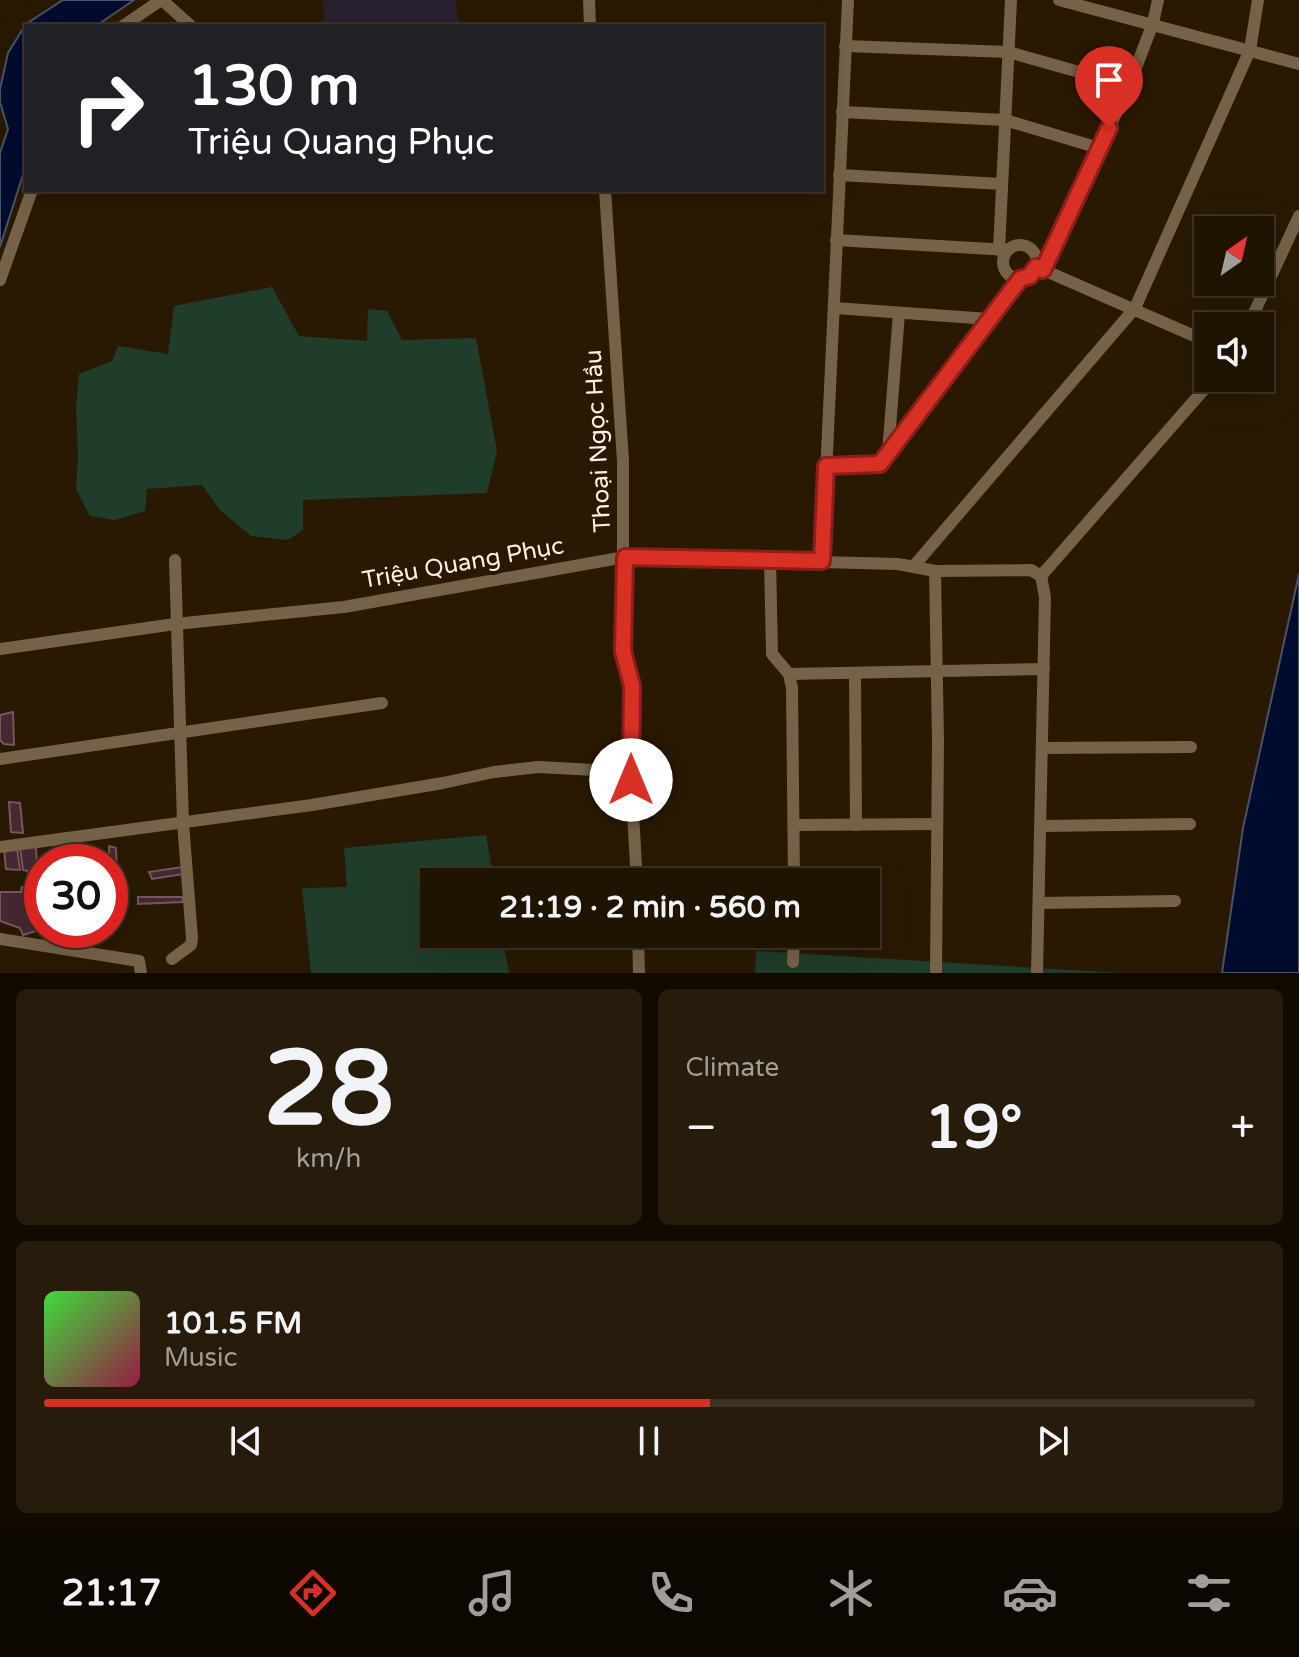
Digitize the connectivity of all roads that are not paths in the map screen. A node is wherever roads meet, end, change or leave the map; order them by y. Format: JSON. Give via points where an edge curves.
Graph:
{"nodes":[{"id":1,"x":162,"y":0,"type":"edge"},
{"id":2,"x":589,"y":0,"type":"edge"},
{"id":3,"x":848,"y":0,"type":"edge"},
{"id":4,"x":1011,"y":0,"type":"edge"},
{"id":5,"x":1059,"y":0,"type":"edge"},
{"id":6,"x":1158,"y":0,"type":"edge"},
{"id":7,"x":1258,"y":0,"type":"edge"},
{"id":8,"x":1153,"y":23,"type":"junction"},
{"id":9,"x":126,"y":24,"type":"edge"},
{"id":10,"x":189,"y":24,"type":"edge"},
{"id":11,"x":590,"y":24,"type":"edge"},
{"id":12,"x":845,"y":46,"type":"junction"},
{"id":13,"x":1250,"y":50,"type":"junction"},
{"id":14,"x":1008,"y":52,"type":"junction"},
{"id":15,"x":1299,"y":64,"type":"edge"},
{"id":16,"x":1129,"y":86,"type":"junction"},
{"id":17,"x":842,"y":112,"type":"junction"},
{"id":18,"x":1005,"y":120,"type":"junction"},
{"id":19,"x":1099,"y":148,"type":"junction"},
{"id":20,"x":839,"y":175,"type":"junction"},
{"id":21,"x":1002,"y":184,"type":"junction"},
{"id":22,"x":31,"y":192,"type":"edge"},
{"id":23,"x":605,"y":192,"type":"edge"},
{"id":24,"x":1299,"y":216,"type":"edge"},
{"id":25,"x":836,"y":240,"type":"junction"},
{"id":26,"x":1004,"y":250,"type":"junction"},
{"id":27,"x":1040,"y":269,"type":"junction"},
{"id":28,"x":1020,"y":279,"type":"junction"},
{"id":29,"x":0,"y":280,"type":"edge"},
{"id":30,"x":835,"y":308,"type":"junction"},
{"id":31,"x":1135,"y":308,"type":"junction"},
{"id":32,"x":1254,"y":312,"type":"edge"},
{"id":33,"x":899,"y":313,"type":"junction"},
{"id":34,"x":989,"y":319,"type":"junction"},
{"id":35,"x":1194,"y":335,"type":"edge"},
{"id":36,"x":1202,"y":392,"type":"edge"},
{"id":37,"x":888,"y":453,"type":"junction"},
{"id":38,"x":826,"y":466,"type":"junction"},
{"id":39,"x":625,"y":557,"type":"junction"},
{"id":40,"x":770,"y":559,"type":"junction"},
{"id":41,"x":175,"y":560,"type":"dead end"},
{"id":42,"x":822,"y":561,"type":"junction"},
{"id":43,"x":913,"y":567,"type":"junction"},
{"id":44,"x":935,"y":571,"type":"junction"},
{"id":45,"x":1041,"y":576,"type":"junction"},
{"id":46,"x":175,"y":624,"type":"junction"},
{"id":47,"x":0,"y":649,"type":"edge"},
{"id":48,"x":1044,"y":669,"type":"junction"},
{"id":49,"x":937,"y":671,"type":"junction"},
{"id":50,"x":855,"y":673,"type":"junction"},
{"id":51,"x":789,"y":674,"type":"junction"},
{"id":52,"x":382,"y":703,"type":"dead end"},
{"id":53,"x":180,"y":731,"type":"junction"},
{"id":54,"x":1191,"y":747,"type":"dead end"},
{"id":55,"x":1042,"y":748,"type":"junction"},
{"id":56,"x":0,"y":759,"type":"edge"},
{"id":57,"x":631,"y":772,"type":"junction"},
{"id":58,"x":183,"y":823,"type":"junction"},
{"id":59,"x":937,"y":824,"type":"junction"},
{"id":60,"x":1190,"y":824,"type":"dead end"},
{"id":61,"x":795,"y":825,"type":"junction"},
{"id":62,"x":856,"y":825,"type":"junction"},
{"id":63,"x":1041,"y":826,"type":"junction"},
{"id":64,"x":0,"y":847,"type":"edge"},
{"id":65,"x":636,"y":868,"type":"edge"},
{"id":66,"x":794,"y":868,"type":"edge"},
{"id":67,"x":1175,"y":901,"type":"dead end"},
{"id":68,"x":1039,"y":903,"type":"junction"},
{"id":69,"x":0,"y":939,"type":"edge"},
{"id":70,"x":638,"y":948,"type":"edge"},
{"id":71,"x":794,"y":948,"type":"edge"},
{"id":72,"x":172,"y":959,"type":"dead end"},
{"id":73,"x":793,"y":962,"type":"dead end"},
{"id":74,"x":141,"y":973,"type":"edge"},
{"id":75,"x":639,"y":973,"type":"edge"},
{"id":76,"x":936,"y":973,"type":"edge"},
{"id":77,"x":1037,"y":973,"type":"edge"}],
"edges":[{"from":1,"to":9,"type":"street"},
{"from":1,"to":10,"type":"street"},
{"from":2,"to":11,"type":"street"},
{"from":3,"to":12,"type":"street"},
{"from":4,"to":14,"type":"street"},
{"from":5,"to":8,"type":"street"},
{"from":6,"to":8,"type":"street"},
{"from":7,"to":13,"type":"street"},
{"from":8,"to":13,"type":"street"},
{"from":8,"to":16,"type":"street"},
{"from":12,"to":14,"type":"street"},
{"from":12,"to":17,"type":"street"},
{"from":13,"to":15,"type":"street"},
{"from":13,"to":31,"type":"street"},
{"from":14,"to":16,"type":"street"},
{"from":14,"to":18,"type":"street"},
{"from":16,"to":19,"type":"street"},
{"from":17,"to":18,"type":"street"},
{"from":17,"to":20,"type":"street"},
{"from":18,"to":19,"type":"street"},
{"from":18,"to":21,"type":"street"},
{"from":19,"to":27,"type":"street"},
{"from":20,"to":21,"type":"street"},
{"from":20,"to":25,"type":"street"},
{"from":21,"to":26,"type":"street"},
{"from":22,"to":29,"type":"street"},
{"from":23,"to":39,"type":"street","name":"Thoại Ngọc Hầu"},
{"from":24,"to":32,"type":"street"},
{"from":25,"to":26,"type":"street"},
{"from":25,"to":30,"type":"street"},
{"from":26,"to":27,"type":"street","via":[[1029,248]]},
{"from":26,"to":28,"type":"street","via":[[1005,271]]},
{"from":27,"to":28,"type":"street"},
{"from":27,"to":31,"type":"street"},
{"from":28,"to":34,"type":"street"},
{"from":30,"to":33,"type":"street"},
{"from":30,"to":38,"type":"street"},
{"from":31,"to":35,"type":"street"},
{"from":31,"to":43,"type":"street"},
{"from":33,"to":34,"type":"street"},
{"from":33,"to":37,"type":"street"},
{"from":34,"to":37,"type":"street"},
{"from":36,"to":45,"type":"street"},
{"from":37,"to":38,"type":"street","via":[[880,464]]},
{"from":38,"to":42,"type":"street"},
{"from":39,"to":40,"type":"street","name":"Triệu Quang Phục"},
{"from":39,"to":46,"type":"street","name":"Triệu Quang Phục","via":[[344,607]]},
{"from":39,"to":57,"type":"street","name":"Thoại Ngọc Hầu","via":[[623,651],[632,686]]},
{"from":40,"to":42,"type":"street","name":"Triệu Quang Phục"},
{"from":40,"to":51,"type":"street","via":[[772,654]]},
{"from":41,"to":46,"type":"street"},
{"from":42,"to":43,"type":"street","name":"Triệu Quang Phục"},
{"from":43,"to":44,"type":"street","name":"Triệu Quang Phục"},
{"from":44,"to":45,"type":"street","name":"Triệu Quang Phục","via":[[1031,570]]},
{"from":44,"to":49,"type":"street"},
{"from":45,"to":48,"type":"street"},
{"from":46,"to":47,"type":"street","name":"Triệu Quang Phục"},
{"from":46,"to":53,"type":"street"},
{"from":48,"to":49,"type":"street"},
{"from":48,"to":55,"type":"street"},
{"from":49,"to":50,"type":"street"},
{"from":49,"to":59,"type":"street"},
{"from":50,"to":51,"type":"street"},
{"from":50,"to":62,"type":"street"},
{"from":51,"to":61,"type":"street"},
{"from":52,"to":53,"type":"street"},
{"from":53,"to":56,"type":"street"},
{"from":53,"to":58,"type":"street"},
{"from":54,"to":55,"type":"street"},
{"from":55,"to":63,"type":"street"},
{"from":57,"to":58,"type":"street","via":[[524,768]]},
{"from":57,"to":65,"type":"street","name":"Thoại Ngọc Hầu"},
{"from":58,"to":64,"type":"street"},
{"from":58,"to":72,"type":"street","via":[[192,938],[191,945]]},
{"from":59,"to":62,"type":"street"},
{"from":59,"to":76,"type":"street"},
{"from":60,"to":63,"type":"street"},
{"from":61,"to":62,"type":"street"},
{"from":61,"to":66,"type":"street"},
{"from":63,"to":68,"type":"street"},
{"from":67,"to":68,"type":"street"},
{"from":68,"to":77,"type":"street"},
{"from":69,"to":74,"type":"street","via":[[139,961]]},
{"from":70,"to":75,"type":"street"},
{"from":71,"to":73,"type":"street"}]}
